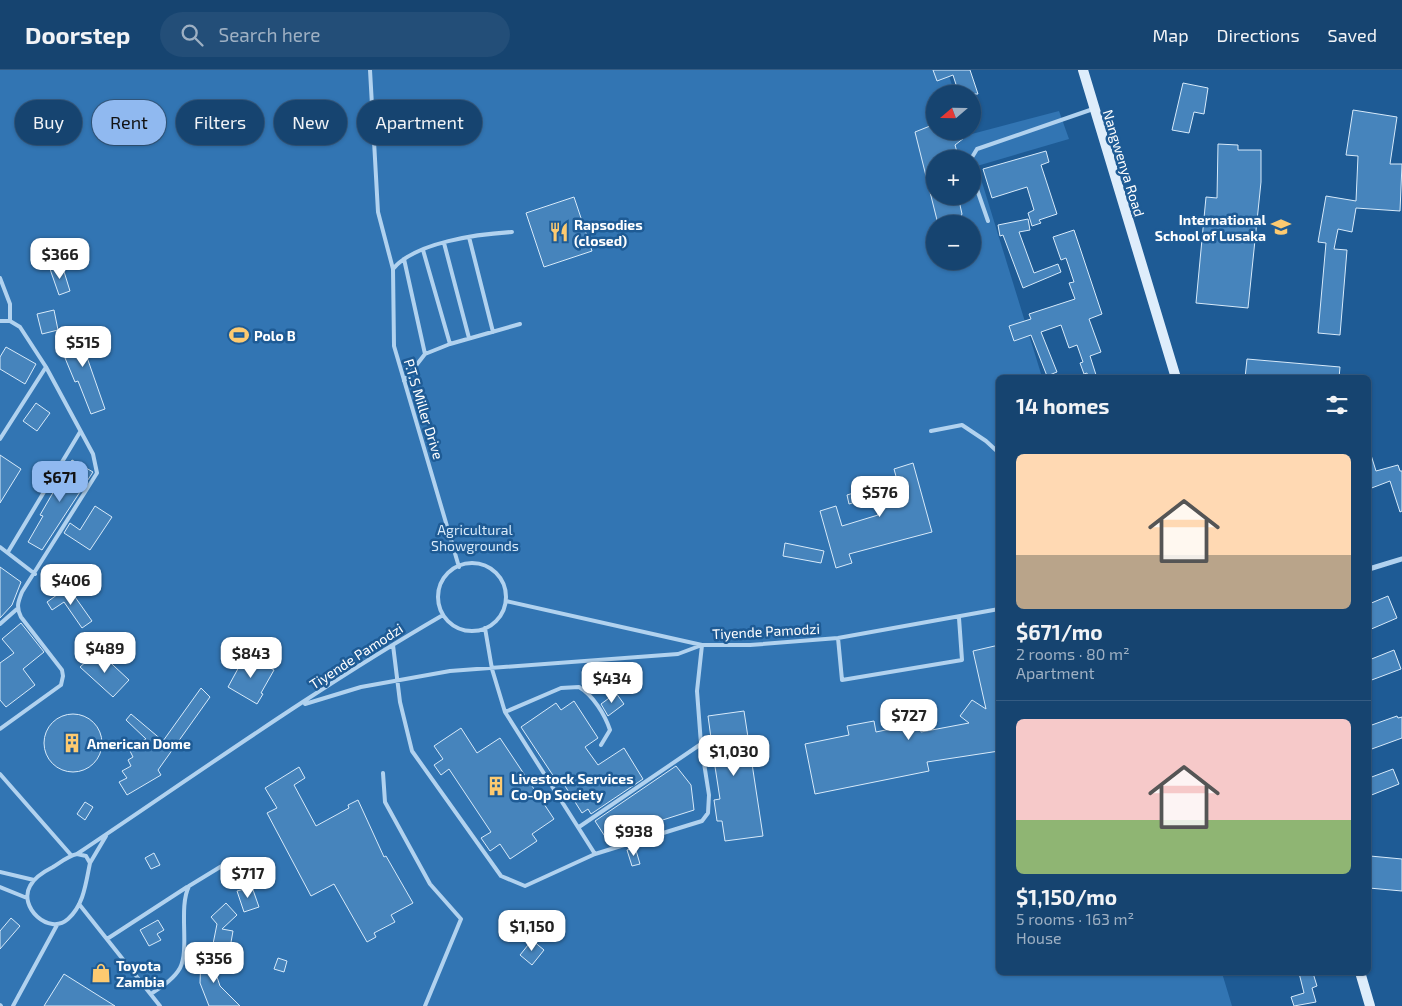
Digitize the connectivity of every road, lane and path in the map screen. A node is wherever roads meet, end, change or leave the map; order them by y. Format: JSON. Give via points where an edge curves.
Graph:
{"nodes":[{"id":1,"x":370,"y":70,"type":"edge"},
{"id":2,"x":1083,"y":70,"type":"edge"},
{"id":3,"x":1093,"y":109,"type":"junction"},
{"id":4,"x":978,"y":150,"type":"edge"},
{"id":5,"x":981,"y":201,"type":"edge"},
{"id":6,"x":988,"y":221,"type":"dead end"},
{"id":7,"x":512,"y":232,"type":"dead end"},
{"id":8,"x":469,"y":237,"type":"junction"},
{"id":9,"x":444,"y":243,"type":"junction"},
{"id":10,"x":423,"y":250,"type":"junction"},
{"id":11,"x":404,"y":259,"type":"junction"},
{"id":12,"x":393,"y":269,"type":"junction"},
{"id":13,"x":0,"y":278,"type":"edge"},
{"id":14,"x":0,"y":321,"type":"edge"},
{"id":15,"x":10,"y":321,"type":"junction"},
{"id":16,"x":520,"y":324,"type":"dead end"},
{"id":17,"x":493,"y":332,"type":"junction"},
{"id":18,"x":469,"y":338,"type":"junction"},
{"id":19,"x":450,"y":344,"type":"junction"},
{"id":20,"x":425,"y":354,"type":"junction"},
{"id":21,"x":46,"y":367,"type":"junction"},
{"id":22,"x":1175,"y":375,"type":"edge"},
{"id":23,"x":404,"y":381,"type":"junction"},
{"id":24,"x":931,"y":431,"type":"dead end"},
{"id":25,"x":80,"y":432,"type":"junction"},
{"id":26,"x":0,"y":439,"type":"edge"},
{"id":27,"x":996,"y":450,"type":"edge"},
{"id":28,"x":0,"y":546,"type":"edge"},
{"id":29,"x":8,"y":552,"type":"junction"},
{"id":30,"x":1402,"y":559,"type":"edge"},
{"id":31,"x":459,"y":567,"type":"junction"},
{"id":32,"x":1371,"y":568,"type":"edge"},
{"id":33,"x":35,"y":574,"type":"junction"},
{"id":34,"x":506,"y":601,"type":"junction"},
{"id":35,"x":17,"y":609,"type":"junction"},
{"id":36,"x":996,"y":610,"type":"edge"},
{"id":37,"x":443,"y":615,"type":"junction"},
{"id":38,"x":959,"y":618,"type":"junction"},
{"id":39,"x":0,"y":624,"type":"edge"},
{"id":40,"x":485,"y":628,"type":"junction"},
{"id":41,"x":838,"y":638,"type":"junction"},
{"id":42,"x":393,"y":644,"type":"junction"},
{"id":43,"x":702,"y":645,"type":"junction"},
{"id":44,"x":492,"y":668,"type":"junction"},
{"id":45,"x":396,"y":679,"type":"junction"},
{"id":46,"x":301,"y":706,"type":"junction"},
{"id":47,"x":504,"y":712,"type":"junction"},
{"id":48,"x":0,"y":730,"type":"edge"},
{"id":49,"x":701,"y":744,"type":"junction"},
{"id":50,"x":601,"y":745,"type":"dead end"},
{"id":51,"x":383,"y":773,"type":"dead end"},
{"id":52,"x":0,"y":774,"type":"edge"},
{"id":53,"x":579,"y":826,"type":"junction"},
{"id":54,"x":107,"y":834,"type":"junction"},
{"id":55,"x":77,"y":854,"type":"junction"},
{"id":56,"x":595,"y":854,"type":"junction"},
{"id":57,"x":71,"y":856,"type":"junction"},
{"id":58,"x":90,"y":863,"type":"junction"},
{"id":59,"x":225,"y":864,"type":"dead end"},
{"id":60,"x":0,"y":872,"type":"edge"},
{"id":61,"x":34,"y":880,"type":"junction"},
{"id":62,"x":189,"y":886,"type":"junction"},
{"id":63,"x":0,"y":888,"type":"edge"},
{"id":64,"x":26,"y":898,"type":"junction"},
{"id":65,"x":79,"y":904,"type":"junction"},
{"id":66,"x":57,"y":925,"type":"junction"},
{"id":67,"x":107,"y":939,"type":"junction"},
{"id":68,"x":1361,"y":975,"type":"edge"},
{"id":69,"x":151,"y":994,"type":"junction"},
{"id":70,"x":13,"y":1006,"type":"edge"},
{"id":71,"x":160,"y":1006,"type":"edge"},
{"id":72,"x":426,"y":1006,"type":"edge"},
{"id":73,"x":1370,"y":1006,"type":"edge"}],
"edges":[{"from":1,"to":12,"type":"lane","name":"P.T.S Miller Drive","via":[[378,212]]},
{"from":2,"to":3,"type":"main road","name":"Nangwenya Road"},
{"from":3,"to":4,"type":"lane"},
{"from":3,"to":22,"type":"main road","name":"Nangwenya Road"},
{"from":5,"to":6,"type":"lane"},
{"from":7,"to":8,"type":"lane"},
{"from":8,"to":9,"type":"lane"},
{"from":8,"to":17,"type":"lane"},
{"from":9,"to":10,"type":"lane"},
{"from":9,"to":18,"type":"lane"},
{"from":10,"to":11,"type":"lane"},
{"from":10,"to":19,"type":"lane"},
{"from":11,"to":12,"type":"lane"},
{"from":11,"to":20,"type":"lane"},
{"from":12,"to":23,"type":"lane","name":"P.T.S Miller Drive","via":[[394,346]]},
{"from":13,"to":15,"type":"lane","via":[[10,304]]},
{"from":14,"to":15,"type":"lane"},
{"from":15,"to":21,"type":"lane","via":[[20,327]]},
{"from":16,"to":17,"type":"lane"},
{"from":17,"to":18,"type":"lane"},
{"from":18,"to":19,"type":"lane"},
{"from":19,"to":20,"type":"lane"},
{"from":20,"to":23,"type":"lane"},
{"from":21,"to":25,"type":"lane"},
{"from":21,"to":26,"type":"lane"},
{"from":23,"to":31,"type":"lane","name":"P.T.S Miller Drive"},
{"from":24,"to":27,"type":"lane","via":[[962,426]]},
{"from":25,"to":29,"type":"lane"},
{"from":25,"to":33,"type":"lane","via":[[93,454],[98,473]]},
{"from":28,"to":29,"type":"lane"},
{"from":29,"to":33,"type":"lane"},
{"from":30,"to":32,"type":"street"},
{"from":31,"to":34,"type":"lane","via":[[480,564],[492,570],[502,580]]},
{"from":31,"to":37,"type":"lane","via":[[448,575],[440,588],[439,602]]},
{"from":33,"to":35,"type":"lane","via":[[22,592]]},
{"from":34,"to":40,"type":"lane","via":[[497,620]]},
{"from":34,"to":43,"type":"lane","name":"Tiyende Pamodzi"},
{"from":35,"to":39,"type":"lane"},
{"from":35,"to":48,"type":"lane","via":[[62,670],[63,676],[61,685],[54,692]]},
{"from":36,"to":38,"type":"lane","name":"Tiyende Pamodzi"},
{"from":37,"to":40,"type":"lane","via":[[462,629]]},
{"from":37,"to":42,"type":"lane","name":"Tiyende Pamodzi"},
{"from":38,"to":41,"type":"lane","name":"Tiyende Pamodzi"},
{"from":38,"to":41,"type":"lane","via":[[962,660],[842,680]]},
{"from":40,"to":44,"type":"lane"},
{"from":41,"to":43,"type":"lane","name":"Tiyende Pamodzi"},
{"from":42,"to":45,"type":"lane"},
{"from":42,"to":46,"type":"lane","name":"Tiyende Pamodzi"},
{"from":43,"to":44,"type":"lane","via":[[678,654]]},
{"from":43,"to":49,"type":"lane","via":[[697,691]]},
{"from":44,"to":45,"type":"lane"},
{"from":44,"to":47,"type":"lane"},
{"from":45,"to":46,"type":"lane"},
{"from":45,"to":56,"type":"lane","via":[[412,751],[502,876],[525,886]]},
{"from":46,"to":54,"type":"lane","name":"Tiyende Pamodzi"},
{"from":47,"to":50,"type":"lane","via":[[561,688],[579,687],[607,721],[610,730]]},
{"from":47,"to":53,"type":"lane"},
{"from":49,"to":53,"type":"lane"},
{"from":49,"to":56,"type":"lane","via":[[709,796],[708,813],[702,821]]},
{"from":51,"to":72,"type":"lane","via":[[385,802],[430,884],[461,919]]},
{"from":52,"to":57,"type":"lane"},
{"from":53,"to":56,"type":"lane"},
{"from":54,"to":55,"type":"lane","name":"Tiyende Pamodzi"},
{"from":54,"to":58,"type":"lane","name":"Tiyende Pamodzi"},
{"from":55,"to":57,"type":"lane","name":"Tiyende Pamodzi"},
{"from":55,"to":58,"type":"lane","via":[[86,856]]},
{"from":57,"to":61,"type":"lane","name":"Tiyende Pamodzi"},
{"from":58,"to":65,"type":"lane","name":"Tiyende Pamodzi"},
{"from":59,"to":62,"type":"lane"},
{"from":60,"to":61,"type":"lane"},
{"from":61,"to":64,"type":"lane"},
{"from":62,"to":67,"type":"lane"},
{"from":62,"to":69,"type":"lane","via":[[184,901],[180,967]]},
{"from":63,"to":64,"type":"lane"},
{"from":64,"to":66,"type":"lane","via":[[33,913],[48,924]]},
{"from":65,"to":66,"type":"lane","via":[[69,919]]},
{"from":65,"to":67,"type":"lane"},
{"from":66,"to":70,"type":"lane"},
{"from":67,"to":69,"type":"lane"},
{"from":68,"to":73,"type":"main road"},
{"from":69,"to":71,"type":"lane"}]}
